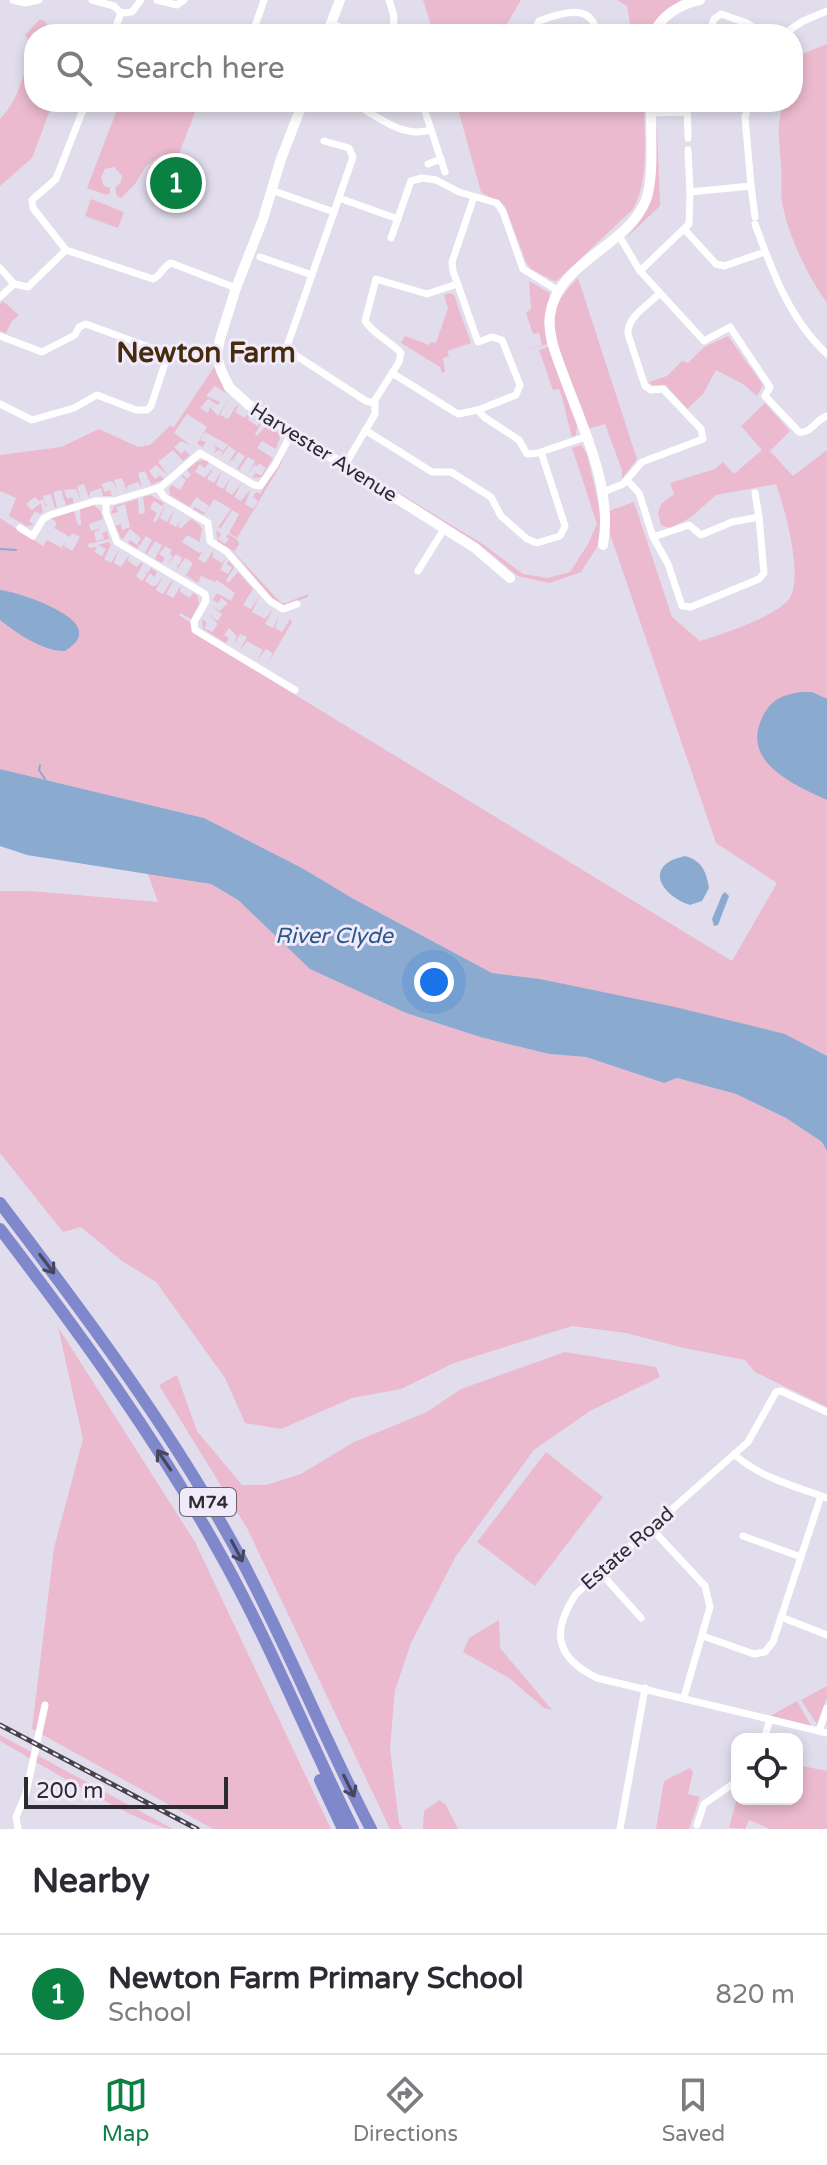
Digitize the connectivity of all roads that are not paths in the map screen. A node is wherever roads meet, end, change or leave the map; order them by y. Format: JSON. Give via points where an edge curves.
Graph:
{"nodes":[{"id":1,"x":13,"y":0,"type":"edge"},
{"id":2,"x":39,"y":0,"type":"edge"},
{"id":3,"x":92,"y":0,"type":"edge"},
{"id":4,"x":141,"y":0,"type":"edge"},
{"id":5,"x":157,"y":0,"type":"edge"},
{"id":6,"x":184,"y":0,"type":"edge"},
{"id":7,"x":264,"y":0,"type":"edge"},
{"id":8,"x":340,"y":0,"type":"edge"},
{"id":9,"x":389,"y":0,"type":"edge"},
{"id":10,"x":700,"y":0,"type":"edge"},
{"id":11,"x":827,"y":11,"type":"edge"},
{"id":12,"x":121,"y":13,"type":"junction"},
{"id":13,"x":117,"y":24,"type":"edge"},
{"id":14,"x":256,"y":24,"type":"edge"},
{"id":15,"x":332,"y":24,"type":"edge"},
{"id":16,"x":394,"y":24,"type":"edge"},
{"id":17,"x":538,"y":24,"type":"edge"},
{"id":18,"x":594,"y":24,"type":"edge"},
{"id":19,"x":659,"y":24,"type":"edge"},
{"id":20,"x":712,"y":24,"type":"edge"},
{"id":21,"x":748,"y":24,"type":"edge"},
{"id":22,"x":799,"y":24,"type":"edge"},
{"id":23,"x":82,"y":112,"type":"edge"},
{"id":24,"x":299,"y":112,"type":"edge"},
{"id":25,"x":370,"y":112,"type":"edge"},
{"id":26,"x":425,"y":112,"type":"edge"},
{"id":27,"x":651,"y":112,"type":"edge"},
{"id":28,"x":686,"y":112,"type":"edge"},
{"id":29,"x":747,"y":112,"type":"edge"},
{"id":30,"x":430,"y":130,"type":"junction"},
{"id":31,"x":688,"y":138,"type":"dead end"},
{"id":32,"x":324,"y":141,"type":"dead end"},
{"id":33,"x":688,"y":150,"type":"dead end"},
{"id":34,"x":441,"y":159,"type":"junction"},
{"id":35,"x":428,"y":164,"type":"dead end"},
{"id":36,"x":445,"y":172,"type":"dead end"},
{"id":37,"x":751,"y":186,"type":"junction"},
{"id":38,"x":271,"y":190,"type":"junction"},
{"id":39,"x":690,"y":192,"type":"junction"},
{"id":40,"x":474,"y":197,"type":"junction"},
{"id":41,"x":339,"y":198,"type":"junction"},
{"id":42,"x":334,"y":212,"type":"junction"},
{"id":43,"x":398,"y":219,"type":"junction"},
{"id":44,"x":685,"y":230,"type":"junction"},
{"id":45,"x":618,"y":234,"type":"junction"},
{"id":46,"x":391,"y":238,"type":"dead end"},
{"id":47,"x":66,"y":250,"type":"junction"},
{"id":48,"x":765,"y":252,"type":"junction"},
{"id":49,"x":260,"y":257,"type":"dead end"},
{"id":50,"x":0,"y":268,"type":"edge"},
{"id":51,"x":640,"y":271,"type":"junction"},
{"id":52,"x":312,"y":275,"type":"junction"},
{"id":53,"x":14,"y":284,"type":"junction"},
{"id":54,"x":457,"y":284,"type":"junction"},
{"id":55,"x":236,"y":288,"type":"junction"},
{"id":56,"x":557,"y":290,"type":"junction"},
{"id":57,"x":659,"y":294,"type":"junction"},
{"id":58,"x":0,"y":297,"type":"edge"},
{"id":59,"x":0,"y":336,"type":"edge"},
{"id":60,"x":168,"y":354,"type":"junction"},
{"id":61,"x":827,"y":354,"type":"edge"},
{"id":62,"x":217,"y":356,"type":"junction"},
{"id":63,"x":392,"y":373,"type":"junction"},
{"id":64,"x":374,"y":403,"type":"junction"},
{"id":65,"x":0,"y":404,"type":"edge"},
{"id":66,"x":478,"y":410,"type":"junction"},
{"id":67,"x":827,"y":416,"type":"edge"},
{"id":68,"x":365,"y":430,"type":"junction"},
{"id":69,"x":292,"y":432,"type":"junction"},
{"id":70,"x":585,"y":437,"type":"junction"},
{"id":71,"x":541,"y":452,"type":"junction"},
{"id":72,"x":345,"y":465,"type":"junction"},
{"id":73,"x":627,"y":480,"type":"junction"},
{"id":74,"x":158,"y":488,"type":"junction"},
{"id":75,"x":601,"y":493,"type":"junction"},
{"id":76,"x":755,"y":493,"type":"dead end"},
{"id":77,"x":106,"y":501,"type":"junction"},
{"id":78,"x":759,"y":517,"type":"junction"},
{"id":79,"x":20,"y":528,"type":"dead end"},
{"id":80,"x":444,"y":529,"type":"junction"},
{"id":81,"x":33,"y":536,"type":"junction"},
{"id":82,"x":653,"y":537,"type":"junction"},
{"id":83,"x":43,"y":542,"type":"dead end"},
{"id":84,"x":603,"y":545,"type":"dead end"},
{"id":85,"x":418,"y":571,"type":"dead end"},
{"id":86,"x":510,"y":578,"type":"dead end"},
{"id":87,"x":297,"y":604,"type":"dead end"},
{"id":88,"x":295,"y":690,"type":"dead end"},
{"id":89,"x":0,"y":1203,"type":"edge"},
{"id":90,"x":0,"y":1229,"type":"edge"},
{"id":91,"x":827,"y":1412,"type":"edge"},
{"id":92,"x":734,"y":1454,"type":"junction"},
{"id":93,"x":824,"y":1497,"type":"edge"},
{"id":94,"x":651,"y":1528,"type":"junction"},
{"id":95,"x":743,"y":1536,"type":"dead end"},
{"id":96,"x":219,"y":1551,"type":"junction"},
{"id":97,"x":801,"y":1557,"type":"junction"},
{"id":98,"x":600,"y":1572,"type":"junction"},
{"id":99,"x":781,"y":1617,"type":"junction"},
{"id":100,"x":641,"y":1618,"type":"dead end"},
{"id":101,"x":827,"y":1635,"type":"edge"},
{"id":102,"x":703,"y":1636,"type":"junction"},
{"id":103,"x":645,"y":1688,"type":"junction"},
{"id":104,"x":684,"y":1697,"type":"junction"},
{"id":105,"x":45,"y":1705,"type":"dead end"},
{"id":106,"x":827,"y":1708,"type":"edge"},
{"id":107,"x":770,"y":1719,"type":"junction"},
{"id":108,"x":823,"y":1732,"type":"edge"},
{"id":109,"x":766,"y":1733,"type":"edge"},
{"id":110,"x":731,"y":1785,"type":"edge"},
{"id":111,"x":697,"y":1825,"type":"dead end"},
{"id":112,"x":18,"y":1829,"type":"edge"},
{"id":113,"x":343,"y":1829,"type":"edge"},
{"id":114,"x":353,"y":1829,"type":"edge"},
{"id":115,"x":371,"y":1829,"type":"edge"},
{"id":116,"x":620,"y":1829,"type":"edge"}],
"edges":[{"from":1,"to":2,"type":"street"},
{"from":3,"to":12,"type":"street"},
{"from":4,"to":12,"type":"street","via":[[132,12]]},
{"from":5,"to":6,"type":"street","via":[[177,5]]},
{"from":7,"to":14,"type":"street"},
{"from":8,"to":15,"type":"street"},
{"from":9,"to":16,"type":"street"},
{"from":10,"to":19,"type":"street","via":[[673,10]]},
{"from":11,"to":22,"type":"street"},
{"from":12,"to":13,"type":"street"},
{"from":17,"to":18,"type":"street","via":[[566,11],[580,11]]},
{"from":20,"to":21,"type":"street","via":[[721,14]]},
{"from":23,"to":47,"type":"street","via":[[56,179],[32,200]]},
{"from":24,"to":38,"type":"street"},
{"from":25,"to":30,"type":"street","via":[[405,131]]},
{"from":26,"to":30,"type":"street"},
{"from":27,"to":45,"type":"street","via":[[648,194]]},
{"from":28,"to":31,"type":"street"},
{"from":29,"to":37,"type":"street"},
{"from":30,"to":34,"type":"street"},
{"from":32,"to":41,"type":"street","via":[[349,148],[353,157]]},
{"from":33,"to":39,"type":"street"},
{"from":34,"to":35,"type":"street"},
{"from":34,"to":36,"type":"street"},
{"from":37,"to":39,"type":"street"},
{"from":37,"to":48,"type":"street"},
{"from":38,"to":42,"type":"street"},
{"from":38,"to":55,"type":"street"},
{"from":39,"to":44,"type":"street","via":[[691,217]]},
{"from":40,"to":43,"type":"street","via":[[436,180],[411,181]]},
{"from":40,"to":54,"type":"street","via":[[452,262]]},
{"from":40,"to":56,"type":"street","via":[[497,203],[523,269]]},
{"from":41,"to":42,"type":"street"},
{"from":41,"to":43,"type":"street"},
{"from":42,"to":52,"type":"street"},
{"from":43,"to":46,"type":"street"},
{"from":44,"to":48,"type":"street","via":[[716,264]]},
{"from":44,"to":51,"type":"street"},
{"from":45,"to":51,"type":"street"},
{"from":45,"to":56,"type":"street"},
{"from":47,"to":53,"type":"street","via":[[28,287]]},
{"from":47,"to":55,"type":"street","via":[[153,279],[171,263]]},
{"from":48,"to":61,"type":"street","via":[[801,325]]},
{"from":49,"to":52,"type":"street"},
{"from":50,"to":53,"type":"street"},
{"from":51,"to":57,"type":"street"},
{"from":52,"to":64,"type":"street","via":[[286,349]]},
{"from":53,"to":58,"type":"street"},
{"from":54,"to":63,"type":"street","via":[[427,294],[376,279],[365,321],[401,353]]},
{"from":54,"to":66,"type":"street","via":[[478,342],[502,340],[520,385],[516,395]]},
{"from":55,"to":62,"type":"street"},
{"from":56,"to":70,"type":"street","via":[[550,334]]},
{"from":57,"to":67,"type":"street","via":[[704,341],[730,327],[770,387],[765,396],[799,432]]},
{"from":57,"to":73,"type":"street","via":[[630,321],[628,334],[645,386],[663,389],[701,429],[703,439],[642,462]]},
{"from":59,"to":60,"type":"street","via":[[42,352],[86,324]]},
{"from":60,"to":62,"type":"street"},
{"from":60,"to":65,"type":"street","via":[[147,410],[97,395],[32,420]]},
{"from":62,"to":69,"type":"street","name":"Harvester Avenue","via":[[236,395]]},
{"from":63,"to":64,"type":"street"},
{"from":63,"to":66,"type":"street","via":[[458,414]]},
{"from":64,"to":68,"type":"street","via":[[375,414]]},
{"from":66,"to":71,"type":"street","via":[[519,440],[525,453]]},
{"from":68,"to":71,"type":"street","via":[[432,472],[451,472],[491,497],[501,516],[537,543],[560,536],[565,526]]},
{"from":68,"to":72,"type":"street"},
{"from":69,"to":72,"type":"street","name":"Harvester Avenue"},
{"from":69,"to":74,"type":"street","via":[[261,485],[200,453]]},
{"from":70,"to":71,"type":"street"},
{"from":70,"to":75,"type":"street"},
{"from":72,"to":80,"type":"street","name":"Harvester Avenue"},
{"from":73,"to":75,"type":"street"},
{"from":73,"to":82,"type":"street","via":[[639,493]]},
{"from":74,"to":77,"type":"street"},
{"from":74,"to":87,"type":"street","via":[[208,523],[210,541],[229,554],[273,604],[283,609]]},
{"from":75,"to":84,"type":"street"},
{"from":76,"to":78,"type":"street"},
{"from":77,"to":81,"type":"street","via":[[48,516]]},
{"from":77,"to":88,"type":"street","via":[[117,542],[205,594],[206,603],[194,623],[197,631]]},
{"from":78,"to":82,"type":"street","via":[[701,535],[689,525]]},
{"from":78,"to":82,"type":"street","via":[[764,573],[691,607],[680,603]]},
{"from":79,"to":81,"type":"street"},
{"from":80,"to":85,"type":"street"},
{"from":80,"to":86,"type":"street","name":"Harvester Avenue"},
{"from":81,"to":83,"type":"street"},
{"from":89,"to":115,"type":"highway","number":"M74","one_way":true,"via":[[85,1313],[231,1541]]},
{"from":96,"to":90,"type":"highway","number":"M74","one_way":true,"via":[[72,1323]]},
{"from":91,"to":92,"type":"street","name":"Estate Road","via":[[776,1392],[748,1442]]},
{"from":92,"to":93,"type":"street","via":[[760,1473]]},
{"from":92,"to":94,"type":"street","name":"Estate Road"},
{"from":93,"to":97,"type":"street"},
{"from":94,"to":98,"type":"street","name":"Estate Road"},
{"from":94,"to":102,"type":"street","via":[[705,1586],[710,1607]]},
{"from":95,"to":97,"type":"street"},
{"from":96,"to":113,"type":"highway"},
{"from":96,"to":114,"type":"highway","number":"M74"},
{"from":97,"to":99,"type":"street"},
{"from":98,"to":100,"type":"street"},
{"from":98,"to":103,"type":"street","name":"Estate Road","via":[[565,1611],[563,1649],[573,1665],[594,1677]]},
{"from":99,"to":101,"type":"street"},
{"from":99,"to":102,"type":"street","via":[[765,1652],[754,1654]]},
{"from":102,"to":104,"type":"street"},
{"from":103,"to":104,"type":"street","name":"Estate Road"},
{"from":103,"to":116,"type":"street"},
{"from":104,"to":107,"type":"street","name":"Estate Road"},
{"from":105,"to":112,"type":"street","via":[[16,1817]]},
{"from":106,"to":108,"type":"street"},
{"from":107,"to":108,"type":"street","name":"Estate Road"},
{"from":107,"to":109,"type":"street"},
{"from":110,"to":111,"type":"street","via":[[704,1804]]}]}
